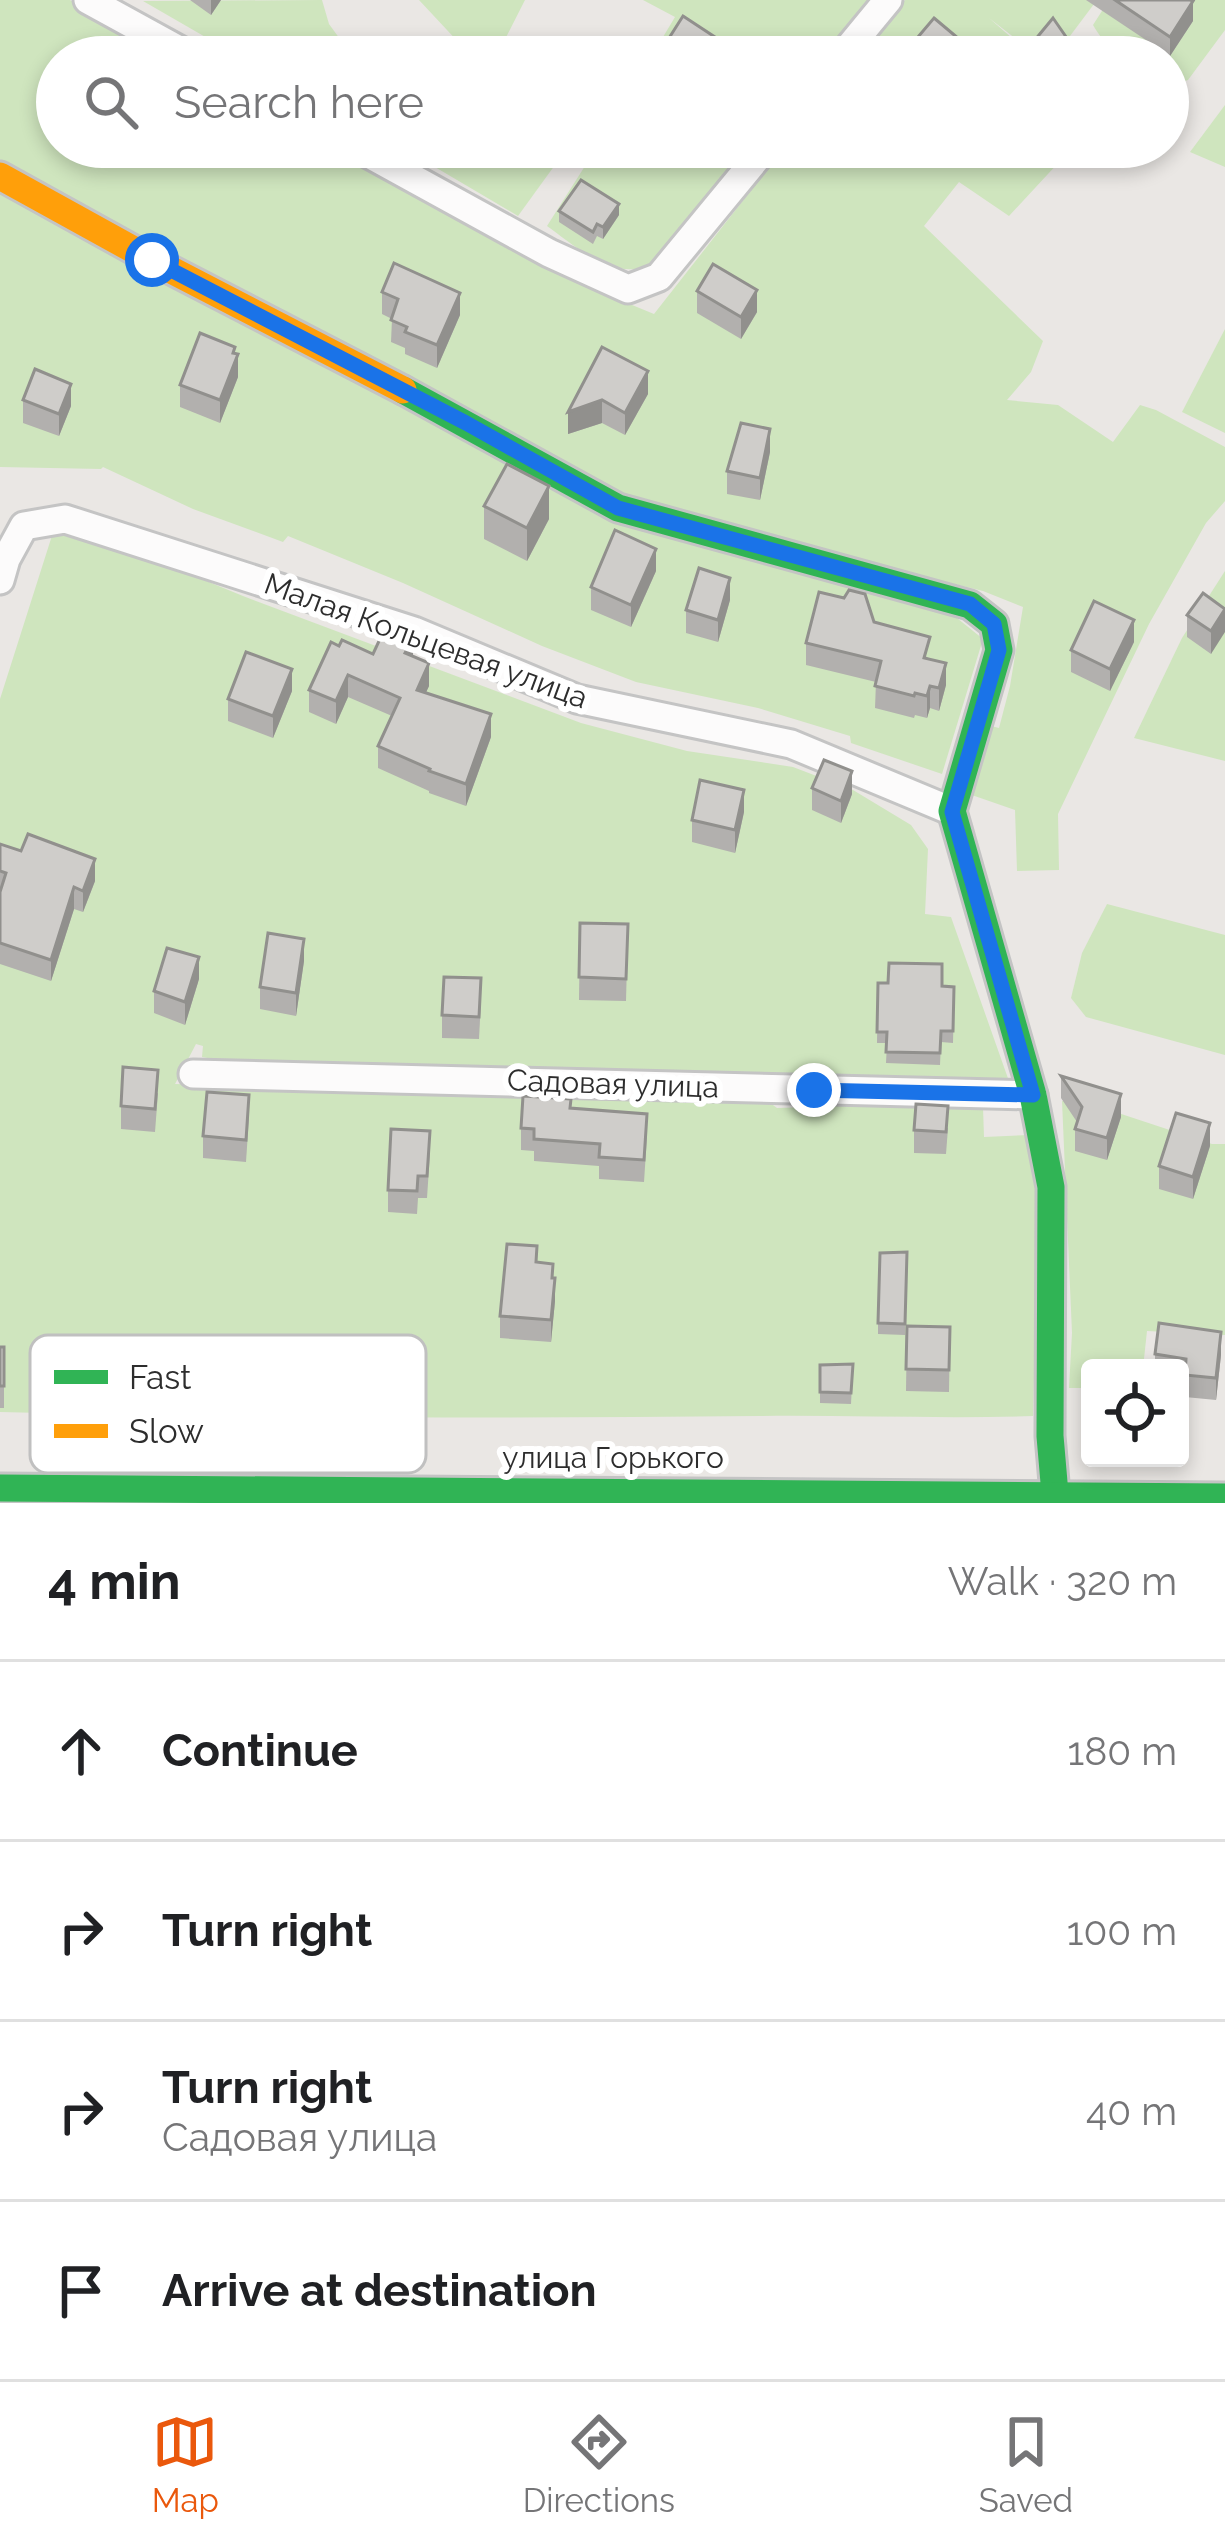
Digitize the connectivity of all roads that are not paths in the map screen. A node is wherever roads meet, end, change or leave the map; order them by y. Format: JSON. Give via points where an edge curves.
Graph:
{"nodes":[{"id":1,"x":88,"y":0,"type":"edge"},
{"id":2,"x":888,"y":0,"type":"edge"},
{"id":3,"x":154,"y":36,"type":"edge"},
{"id":4,"x":858,"y":36,"type":"edge"},
{"id":5,"x":394,"y":168,"type":"edge"},
{"id":6,"x":749,"y":168,"type":"edge"},
{"id":7,"x":0,"y":176,"type":"edge"},
{"id":8,"x":0,"y":580,"type":"edge"},
{"id":9,"x":952,"y":812,"type":"junction"},
{"id":10,"x":193,"y":1074,"type":"dead end"},
{"id":11,"x":1033,"y":1095,"type":"junction"},
{"id":12,"x":0,"y":1488,"type":"edge"},
{"id":13,"x":1055,"y":1494,"type":"junction"},
{"id":14,"x":1225,"y":1497,"type":"edge"}],
"edges":[{"from":1,"to":3,"type":"street"},
{"from":2,"to":4,"type":"street"},
{"from":5,"to":6,"type":"street","via":[[628,289],[659,277]]},
{"from":7,"to":9,"type":"street","via":[[618,508],[970,604],[994,624],[999,650]]},
{"from":8,"to":9,"type":"street","name":"Малая Кольцевая улица","via":[[24,526],[65,519],[414,631],[577,699],[791,745]]},
{"from":9,"to":11,"type":"street"},
{"from":10,"to":11,"type":"street","name":"Садовая улица"},
{"from":11,"to":13,"type":"street","via":[[1052,1186]]},
{"from":12,"to":13,"type":"street","name":"улица Горького"},
{"from":13,"to":14,"type":"street","name":"улица Горького"}]}
